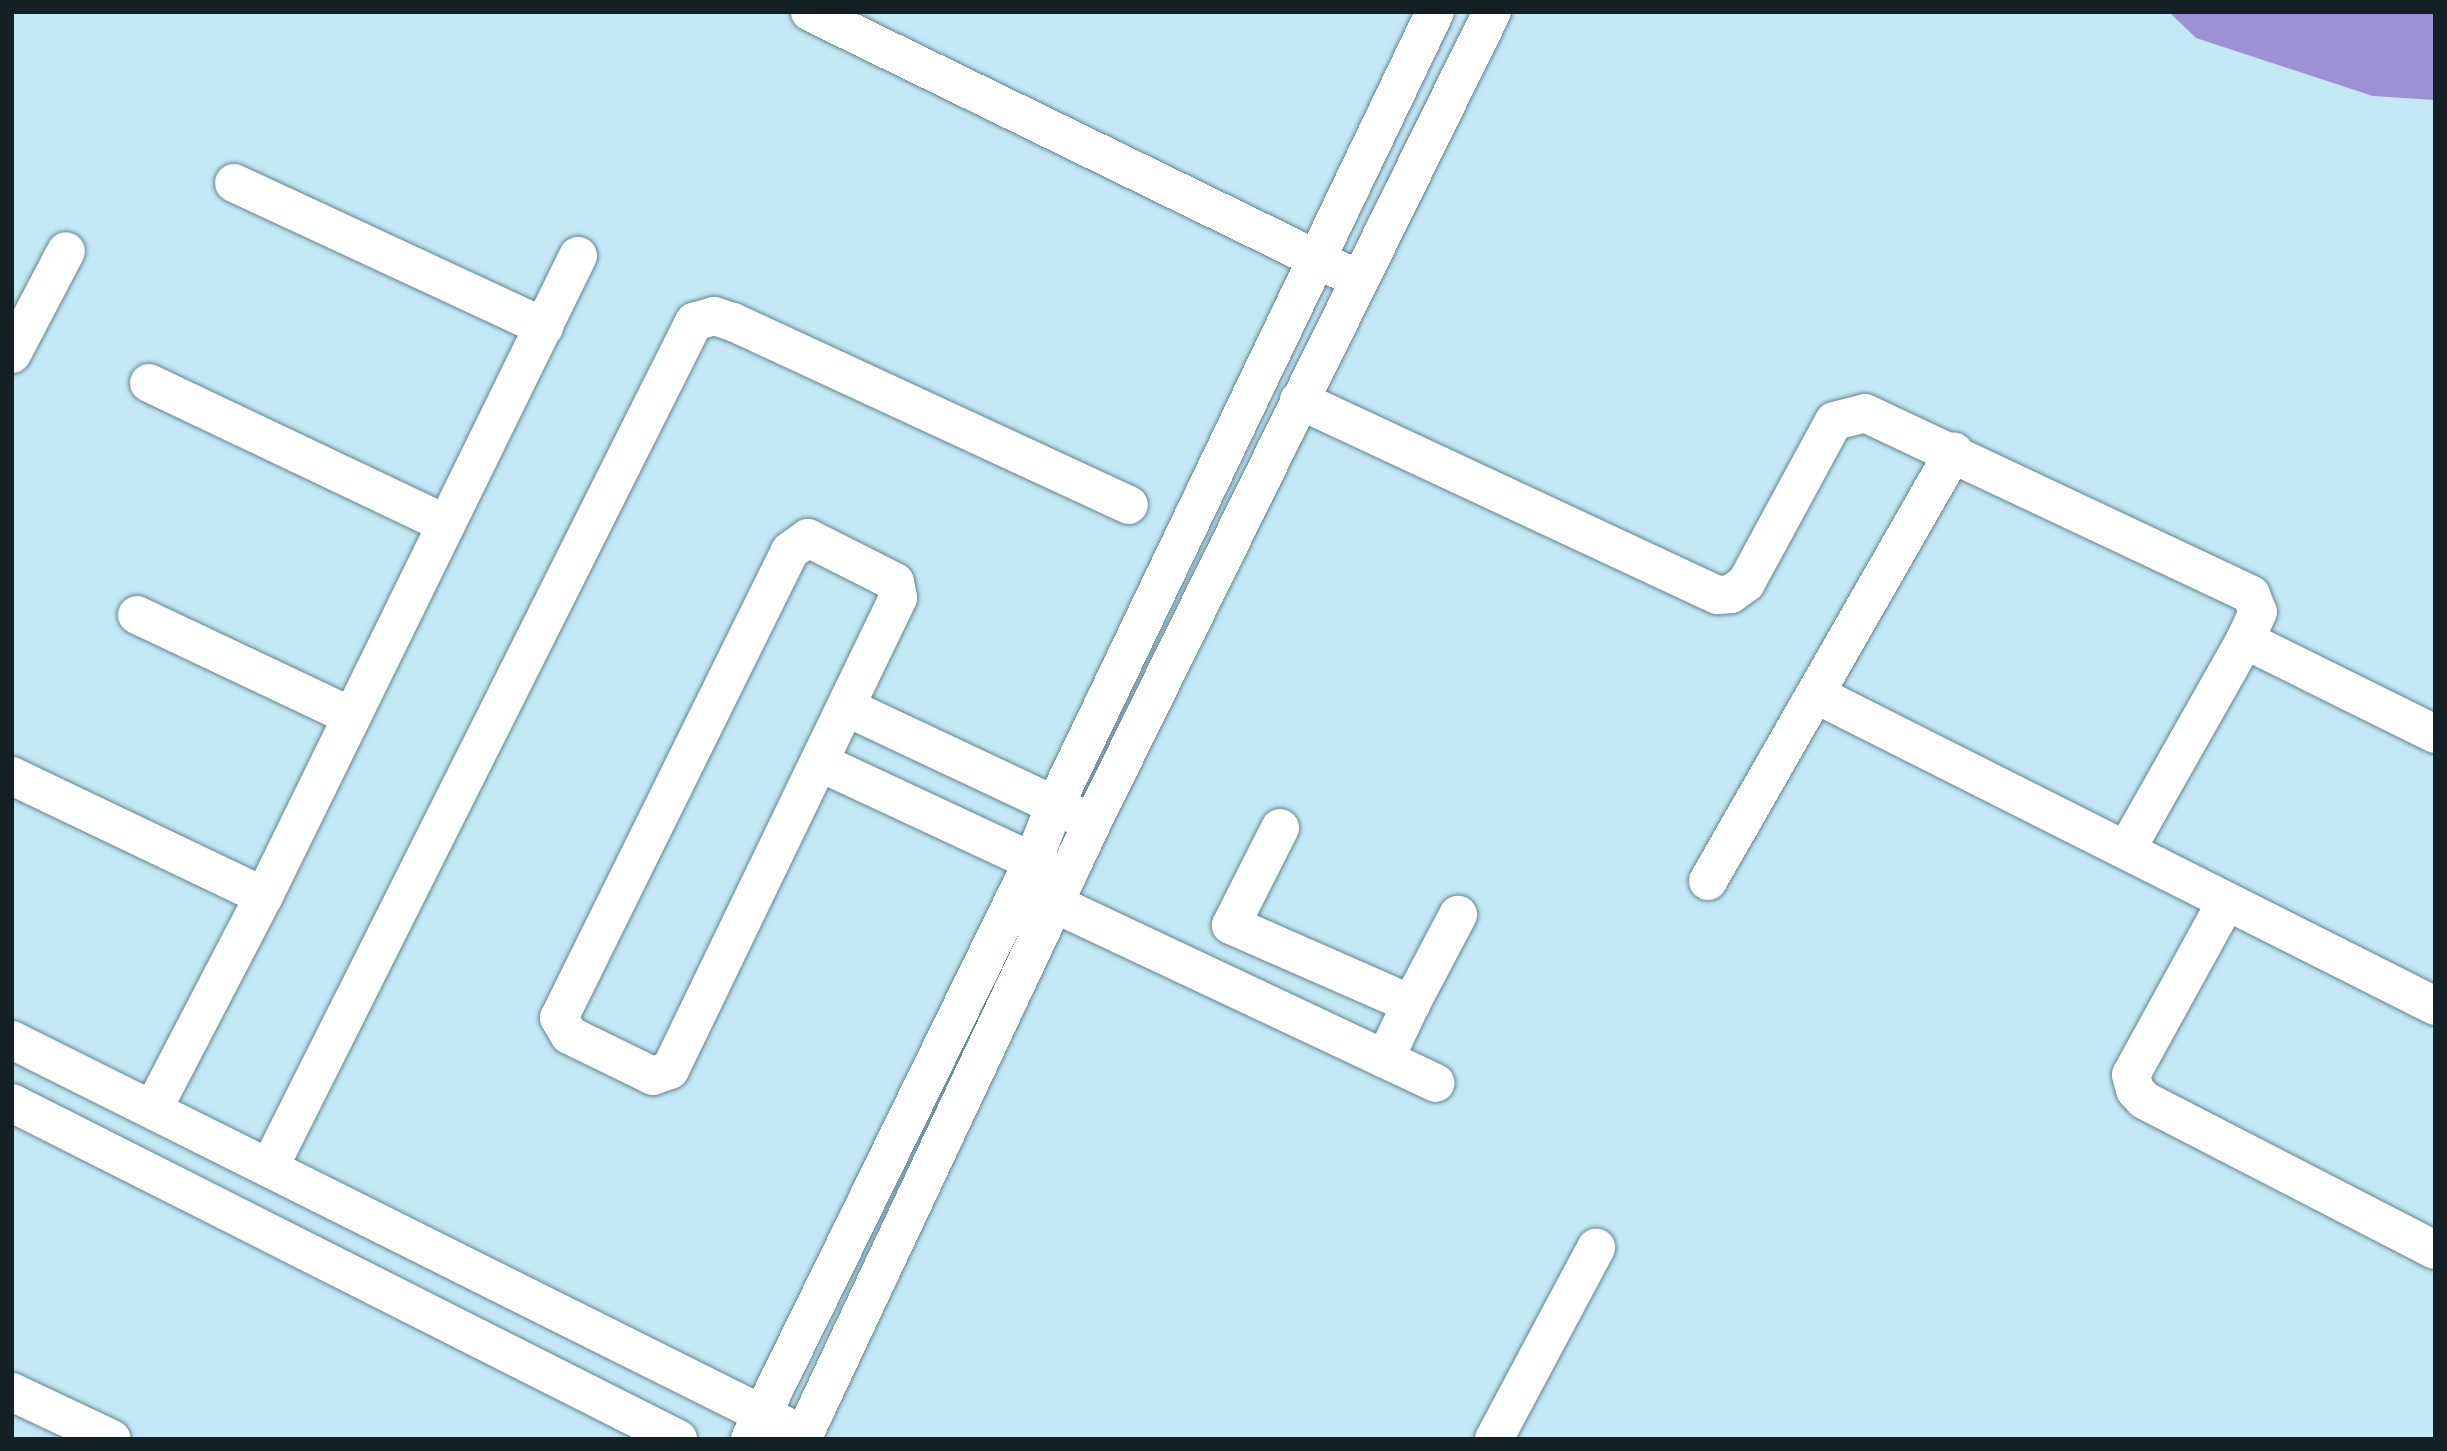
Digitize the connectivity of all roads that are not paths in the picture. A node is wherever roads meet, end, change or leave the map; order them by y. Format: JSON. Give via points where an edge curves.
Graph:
{"nodes":[{"id":1,"x":810,"y":12,"type":"edge"},
{"id":2,"x":1435,"y":12,"type":"edge"},
{"id":3,"x":1492,"y":12,"type":"edge"},
{"id":4,"x":234,"y":183,"type":"dead end"},
{"id":5,"x":66,"y":251,"type":"dead end"},
{"id":6,"x":579,"y":256,"type":"dead end"},
{"id":7,"x":1318,"y":260,"type":"junction"},
{"id":8,"x":1358,"y":280,"type":"junction"},
{"id":9,"x":544,"y":327,"type":"junction"},
{"id":10,"x":12,"y":354,"type":"edge"},
{"id":11,"x":149,"y":383,"type":"dead end"},
{"id":12,"x":1299,"y":400,"type":"junction"},
{"id":13,"x":1954,"y":452,"type":"junction"},
{"id":14,"x":1129,"y":505,"type":"dead end"},
{"id":15,"x":446,"y":524,"type":"junction"},
{"id":16,"x":137,"y":615,"type":"dead end"},
{"id":17,"x":2245,"y":640,"type":"junction"},
{"id":18,"x":1817,"y":695,"type":"junction"},
{"id":19,"x":846,"y":707,"type":"junction"},
{"id":20,"x":351,"y":716,"type":"junction"},
{"id":21,"x":2435,"y":734,"type":"edge"},
{"id":22,"x":820,"y":762,"type":"junction"},
{"id":23,"x":12,"y":776,"type":"edge"},
{"id":24,"x":1055,"y":804,"type":"junction"},
{"id":25,"x":1092,"y":823,"type":"junction"},
{"id":26,"x":1280,"y":828,"type":"dead end"},
{"id":27,"x":2126,"y":850,"type":"junction"},
{"id":28,"x":1026,"y":874,"type":"junction"},
{"id":29,"x":1708,"y":881,"type":"dead end"},
{"id":30,"x":1060,"y":891,"type":"junction"},
{"id":31,"x":264,"y":896,"type":"junction"},
{"id":32,"x":2226,"y":902,"type":"junction"},
{"id":33,"x":1458,"y":915,"type":"dead end"},
{"id":34,"x":1231,"y":925,"type":"junction"},
{"id":35,"x":1207,"y":974,"type":"junction"},
{"id":36,"x":1411,"y":1004,"type":"junction"},
{"id":37,"x":2435,"y":1006,"type":"edge"},
{"id":38,"x":12,"y":1040,"type":"edge"},
{"id":39,"x":1385,"y":1059,"type":"junction"},
{"id":40,"x":1436,"y":1083,"type":"dead end"},
{"id":41,"x":12,"y":1103,"type":"edge"},
{"id":42,"x":153,"y":1109,"type":"junction"},
{"id":43,"x":270,"y":1166,"type":"junction"},
{"id":44,"x":1595,"y":1248,"type":"dead end"},
{"id":45,"x":2435,"y":1250,"type":"edge"},
{"id":46,"x":12,"y":1392,"type":"edge"},
{"id":47,"x":756,"y":1426,"type":"edge"},
{"id":48,"x":804,"y":1437,"type":"edge"},
{"id":49,"x":112,"y":1439,"type":"edge"},
{"id":50,"x":678,"y":1439,"type":"edge"},
{"id":51,"x":1494,"y":1439,"type":"edge"}],
"edges":[{"from":1,"to":7,"type":"street"},
{"from":2,"to":7,"type":"street"},
{"from":3,"to":8,"type":"street"},
{"from":4,"to":9,"type":"street"},
{"from":5,"to":10,"type":"street"},
{"from":6,"to":9,"type":"street"},
{"from":7,"to":8,"type":"street"},
{"from":7,"to":24,"type":"street"},
{"from":8,"to":12,"type":"street"},
{"from":9,"to":15,"type":"street"},
{"from":11,"to":15,"type":"street"},
{"from":12,"to":13,"type":"street","via":[[1718,595],[1731,594],[1746,583],[1834,421],[1866,413]]},
{"from":12,"to":25,"type":"street"},
{"from":13,"to":17,"type":"street","via":[[2251,595],[2258,612]]},
{"from":13,"to":18,"type":"street"},
{"from":14,"to":43,"type":"street","via":[[733,322],[714,316],[694,322]]},
{"from":15,"to":20,"type":"street"},
{"from":16,"to":20,"type":"street"},
{"from":17,"to":21,"type":"street"},
{"from":17,"to":27,"type":"street"},
{"from":18,"to":27,"type":"street"},
{"from":18,"to":29,"type":"street"},
{"from":19,"to":22,"type":"street"},
{"from":19,"to":22,"type":"street","via":[[899,590],[895,582],[808,538],[790,551],[559,1018],[561,1027],[653,1076],[670,1070]]},
{"from":19,"to":24,"type":"street"},
{"from":20,"to":31,"type":"street"},
{"from":22,"to":28,"type":"street"},
{"from":23,"to":31,"type":"street"},
{"from":24,"to":25,"type":"street"},
{"from":24,"to":28,"type":"street"},
{"from":25,"to":30,"type":"street"},
{"from":26,"to":34,"type":"street"},
{"from":27,"to":32,"type":"street"},
{"from":28,"to":30,"type":"street"},
{"from":28,"to":47,"type":"street"},
{"from":30,"to":35,"type":"street"},
{"from":30,"to":48,"type":"street"},
{"from":31,"to":42,"type":"street"},
{"from":32,"to":37,"type":"street"},
{"from":32,"to":45,"type":"street","via":[[2131,1075],[2135,1090],[2144,1100]]},
{"from":33,"to":36,"type":"street"},
{"from":34,"to":35,"type":"street"},
{"from":34,"to":36,"type":"street"},
{"from":35,"to":39,"type":"street"},
{"from":36,"to":39,"type":"street"},
{"from":38,"to":42,"type":"street"},
{"from":39,"to":40,"type":"street"},
{"from":41,"to":50,"type":"street"},
{"from":42,"to":43,"type":"street"},
{"from":43,"to":47,"type":"street"},
{"from":44,"to":51,"type":"street"},
{"from":46,"to":49,"type":"street"},
{"from":47,"to":48,"type":"street"}]}
